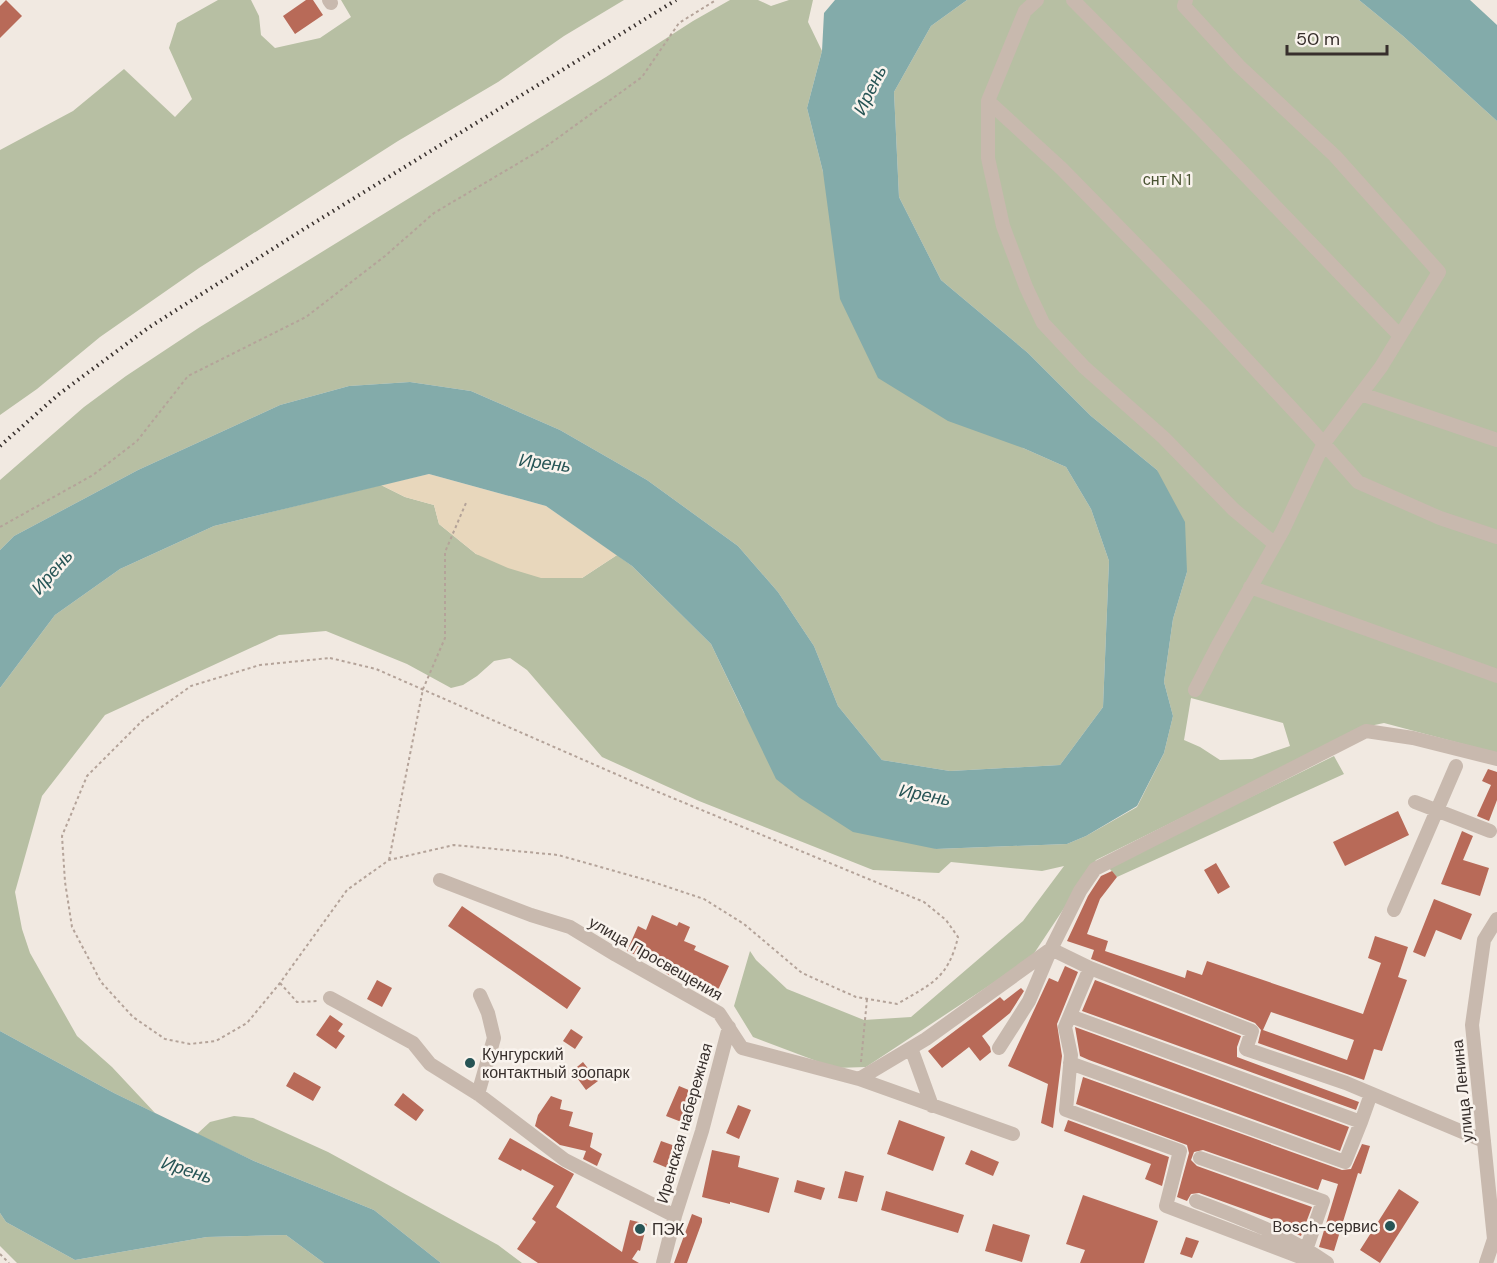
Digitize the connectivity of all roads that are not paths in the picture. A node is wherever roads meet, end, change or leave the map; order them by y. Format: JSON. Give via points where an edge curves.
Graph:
{"nodes":[{"id":1,"x":1037,"y":0,"type":"edge"},
{"id":2,"x":1072,"y":0,"type":"edge"},
{"id":3,"x":1186,"y":0,"type":"edge"},
{"id":4,"x":988,"y":101,"type":"junction"},
{"id":5,"x":1400,"y":336,"type":"junction"},
{"id":6,"x":1361,"y":394,"type":"junction"},
{"id":7,"x":1497,"y":440,"type":"edge"},
{"id":8,"x":1324,"y":443,"type":"junction"},
{"id":9,"x":1497,"y":537,"type":"edge"},
{"id":10,"x":1275,"y":544,"type":"junction"},
{"id":11,"x":1250,"y":587,"type":"junction"},
{"id":12,"x":1497,"y":676,"type":"edge"},
{"id":13,"x":1195,"y":690,"type":"dead end"},
{"id":14,"x":1497,"y":759,"type":"edge"},
{"id":15,"x":1456,"y":766,"type":"dead end"},
{"id":16,"x":1415,"y":802,"type":"dead end"},
{"id":17,"x":1438,"y":811,"type":"junction"},
{"id":18,"x":1495,"y":830,"type":"edge"},
{"id":19,"x":440,"y":880,"type":"dead end"},
{"id":20,"x":1394,"y":910,"type":"dead end"},
{"id":21,"x":1497,"y":919,"type":"edge"},
{"id":22,"x":1051,"y":949,"type":"junction"},
{"id":23,"x":1090,"y":968,"type":"junction"},
{"id":24,"x":480,"y":995,"type":"dead end"},
{"id":25,"x":330,"y":998,"type":"road end"},
{"id":26,"x":1070,"y":1016,"type":"junction"},
{"id":27,"x":729,"y":1028,"type":"junction"},
{"id":28,"x":911,"y":1048,"type":"junction"},
{"id":29,"x":999,"y":1048,"type":"dead end"},
{"id":30,"x":1070,"y":1063,"type":"junction"},
{"id":31,"x":859,"y":1079,"type":"junction"},
{"id":32,"x":478,"y":1094,"type":"junction"},
{"id":33,"x":1371,"y":1094,"type":"junction"},
{"id":34,"x":932,"y":1106,"type":"junction"},
{"id":35,"x":1361,"y":1122,"type":"junction"},
{"id":36,"x":1013,"y":1134,"type":"dead end"},
{"id":37,"x":1484,"y":1141,"type":"junction"},
{"id":38,"x":1200,"y":1158,"type":"dead end"},
{"id":39,"x":1196,"y":1201,"type":"dead end"},
{"id":40,"x":1226,"y":1212,"type":"junction"},
{"id":41,"x":675,"y":1216,"type":"junction"},
{"id":42,"x":1222,"y":1227,"type":"junction"},
{"id":43,"x":1280,"y":1243,"type":"junction"},
{"id":44,"x":1306,"y":1250,"type":"junction"},
{"id":45,"x":663,"y":1263,"type":"edge"},
{"id":46,"x":1316,"y":1263,"type":"edge"},
{"id":47,"x":1327,"y":1263,"type":"edge"},
{"id":48,"x":1486,"y":1263,"type":"edge"}],
"edges":[{"from":1,"to":4,"type":"street","via":[[1025,11]]},
{"from":2,"to":5,"type":"street"},
{"from":3,"to":5,"type":"street","via":[[1184,6],[1239,66],[1335,156],[1439,272]]},
{"from":4,"to":8,"type":"street","via":[[1086,193]]},
{"from":4,"to":10,"type":"street","via":[[988,158],[1003,226],[1043,323],[1233,509]]},
{"from":5,"to":6,"type":"street"},
{"from":6,"to":7,"type":"street"},
{"from":6,"to":8,"type":"street"},
{"from":8,"to":9,"type":"street","via":[[1358,482],[1440,518]]},
{"from":8,"to":10,"type":"street"},
{"from":10,"to":11,"type":"street"},
{"from":11,"to":12,"type":"street"},
{"from":11,"to":13,"type":"street"},
{"from":14,"to":22,"type":"street","via":[[1366,731],[1095,869]]},
{"from":15,"to":17,"type":"street"},
{"from":16,"to":17,"type":"street"},
{"from":17,"to":18,"type":"street"},
{"from":17,"to":20,"type":"street"},
{"from":19,"to":27,"type":"street","name":"улица Просвещения","via":[[570,927],[719,1013]]},
{"from":21,"to":37,"type":"street","name":"улица Ленина","via":[[1484,940],[1472,1025]]},
{"from":22,"to":23,"type":"street"},
{"from":22,"to":28,"type":"street"},
{"from":22,"to":29,"type":"street","via":[[1029,1001]]},
{"from":23,"to":26,"type":"street"},
{"from":23,"to":33,"type":"street","via":[[1252,1031],[1246,1049]]},
{"from":24,"to":32,"type":"street","via":[[494,1038]]},
{"from":25,"to":32,"type":"street","via":[[413,1043],[430,1064]]},
{"from":26,"to":30,"type":"street","via":[[1065,1027]]},
{"from":26,"to":35,"type":"street"},
{"from":27,"to":31,"type":"street","name":"улица Просвещения","via":[[742,1048]]},
{"from":27,"to":41,"type":"street","name":"Иренская набережная"},
{"from":28,"to":31,"type":"street"},
{"from":28,"to":34,"type":"street"},
{"from":30,"to":35,"type":"street","via":[[1346,1162]]},
{"from":30,"to":42,"type":"street","via":[[1066,1110],[1180,1151],[1166,1206]]},
{"from":31,"to":34,"type":"street","name":"улица Просвещения"},
{"from":32,"to":41,"type":"street","via":[[565,1160]]},
{"from":33,"to":35,"type":"street"},
{"from":33,"to":37,"type":"street"},
{"from":34,"to":36,"type":"street","name":"улица Просвещения"},
{"from":37,"to":48,"type":"street","name":"улица Ленина","via":[[1494,1239]]},
{"from":38,"to":44,"type":"street","via":[[1323,1201]]},
{"from":39,"to":40,"type":"street"},
{"from":40,"to":42,"type":"street"},
{"from":40,"to":43,"type":"street"},
{"from":41,"to":45,"type":"street","name":"Иренская набережная"},
{"from":42,"to":43,"type":"street"},
{"from":43,"to":44,"type":"street"},
{"from":43,"to":46,"type":"street"},
{"from":44,"to":47,"type":"street"}]}
